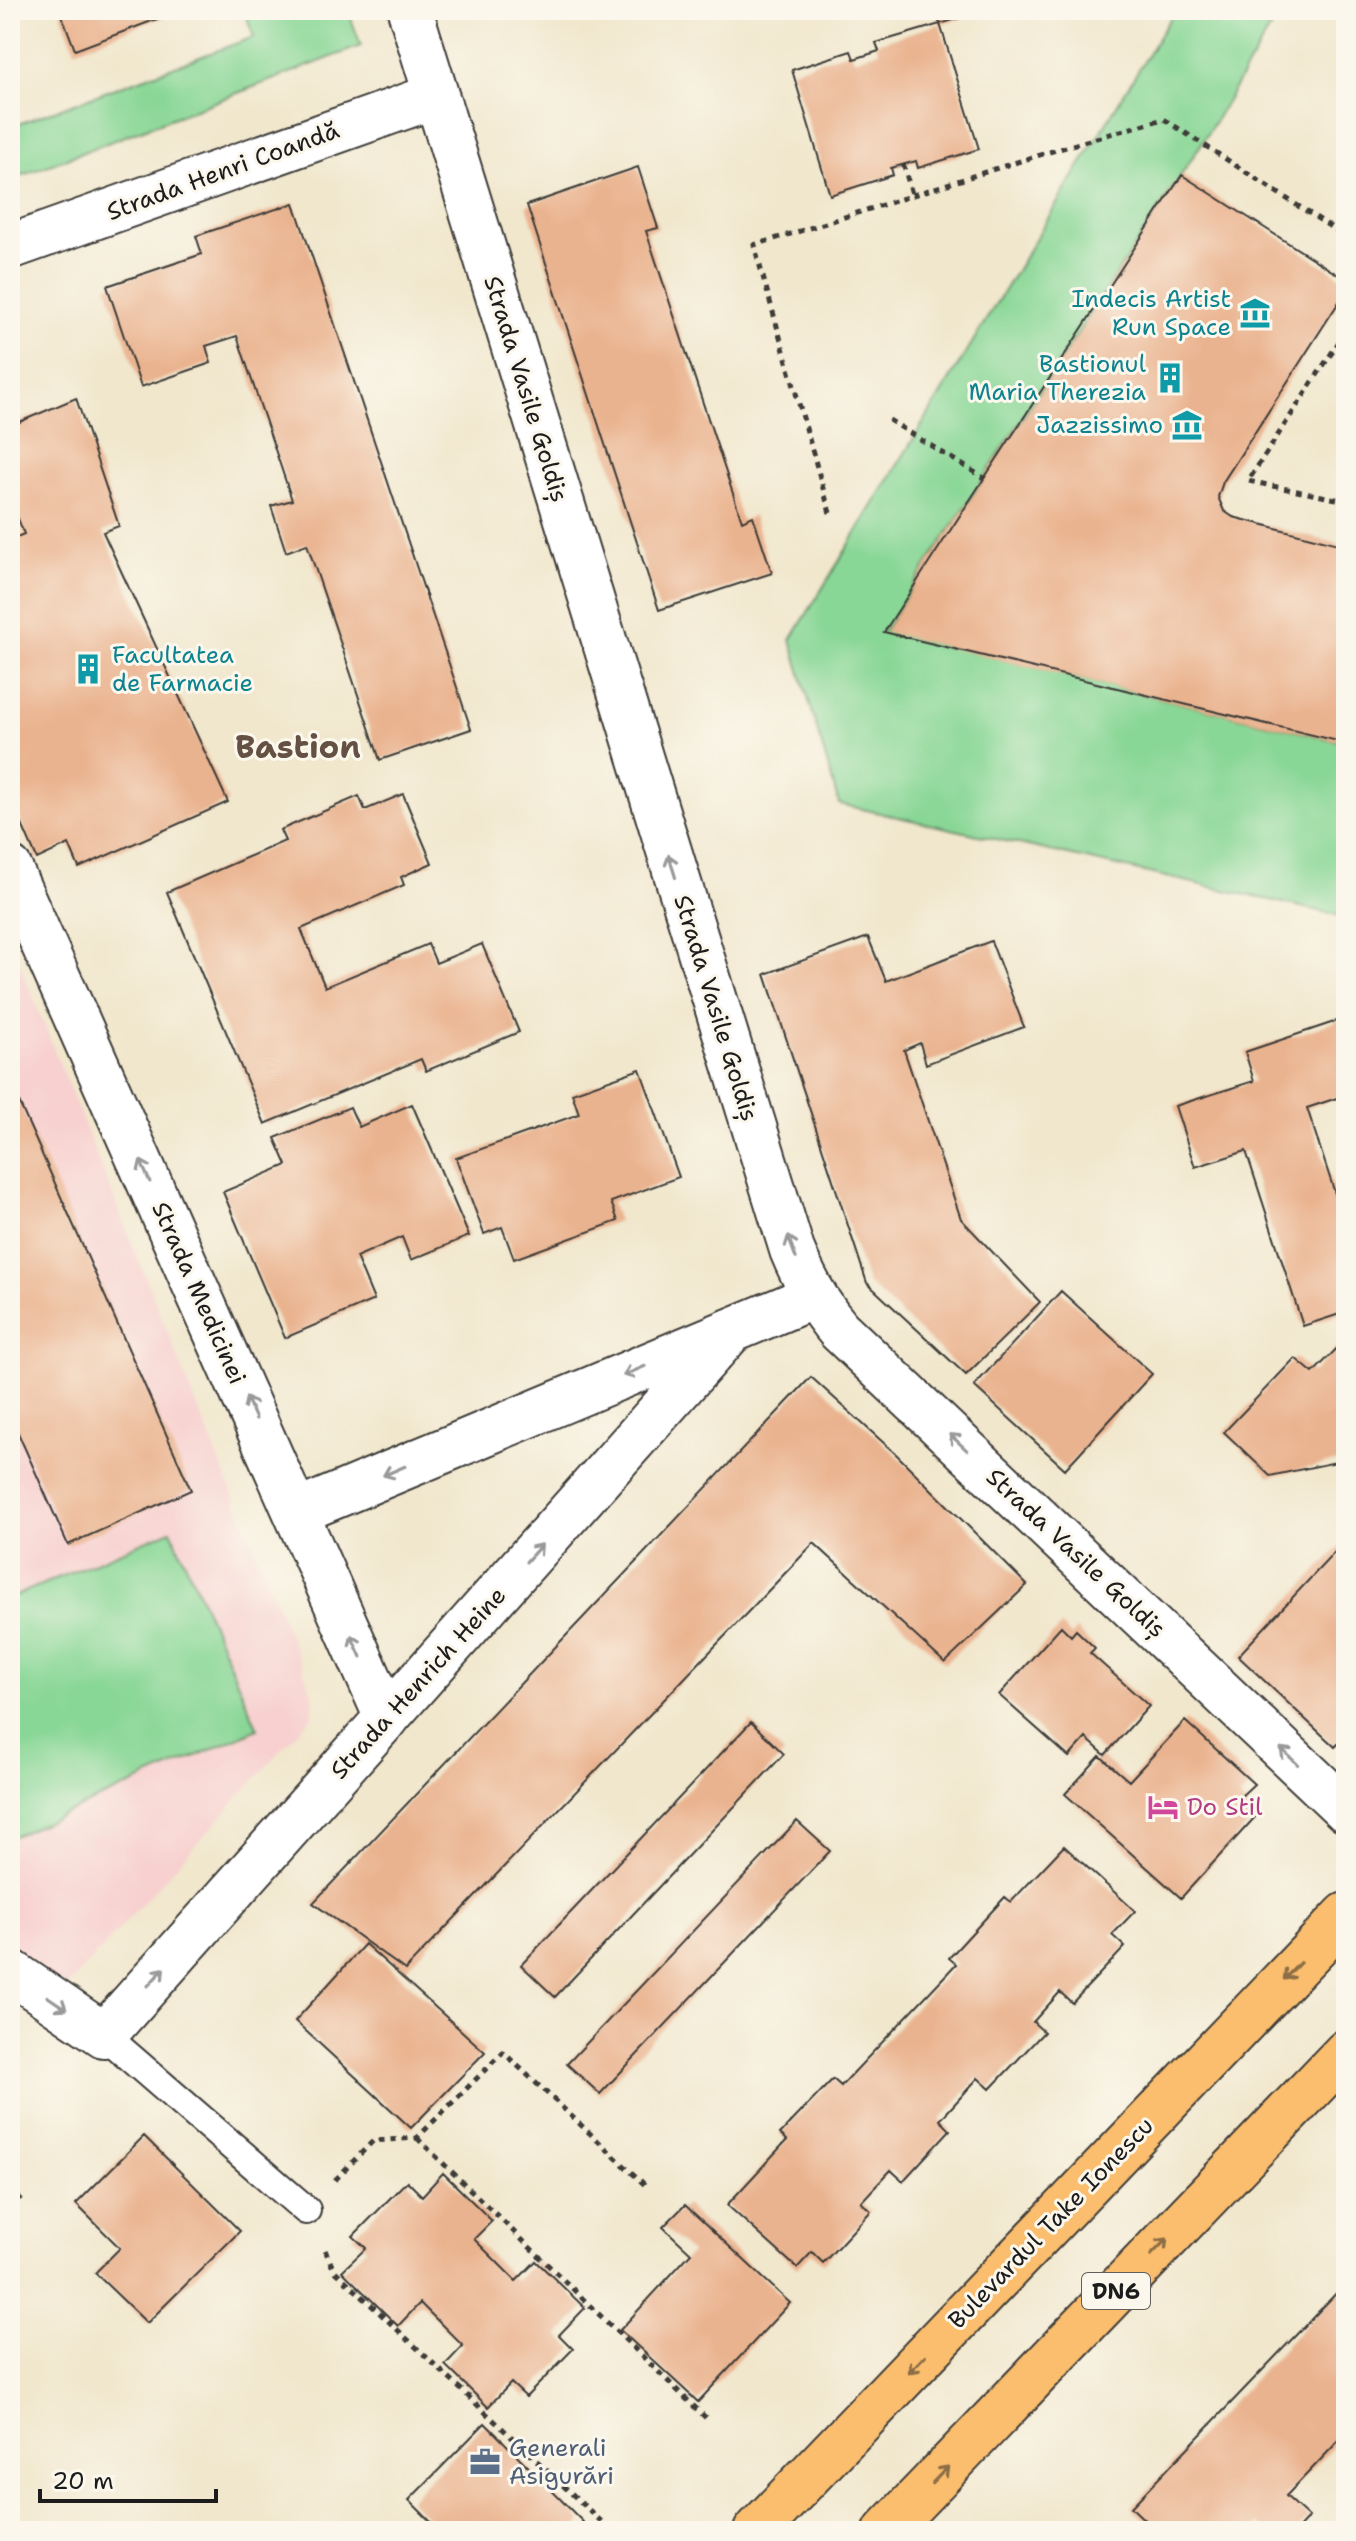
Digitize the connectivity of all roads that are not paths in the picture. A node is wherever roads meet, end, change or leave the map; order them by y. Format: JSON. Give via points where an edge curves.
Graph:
{"nodes":[{"id":1,"x":410,"y":10,"type":"edge"},
{"id":2,"x":435,"y":96,"type":"junction"},
{"id":3,"x":10,"y":247,"type":"edge"},
{"id":4,"x":10,"y":869,"type":"edge"},
{"id":5,"x":814,"y":1296,"type":"junction"},
{"id":6,"x":732,"y":1330,"type":"junction"},
{"id":7,"x":297,"y":1512,"type":"junction"},
{"id":8,"x":387,"y":1718,"type":"junction"},
{"id":9,"x":1346,"y":1810,"type":"edge"},
{"id":10,"x":1346,"y":1915,"type":"edge"},
{"id":11,"x":10,"y":1971,"type":"edge"},
{"id":12,"x":104,"y":2035,"type":"junction"},
{"id":13,"x":1346,"y":2052,"type":"edge"},
{"id":14,"x":306,"y":2210,"type":"road end"},
{"id":15,"x":756,"y":2531,"type":"edge"},
{"id":16,"x":886,"y":2531,"type":"edge"}],
"edges":[{"from":1,"to":2,"type":"street","name":"Strada Vasile Goldiș"},
{"from":2,"to":3,"type":"street","name":"Strada Henri Coandă"},
{"from":5,"to":2,"type":"street","name":"Strada Vasile Goldiș","one_way":true,"via":[[792,1250]]},
{"from":7,"to":4,"type":"street","name":"Strada Medicinei","one_way":true},
{"from":5,"to":6,"type":"street"},
{"from":9,"to":5,"type":"street","name":"Strada Vasile Goldiș","one_way":true,"via":[[839,1330]]},
{"from":6,"to":7,"type":"street","one_way":true},
{"from":8,"to":6,"type":"street","name":"Strada Henrich Heine","one_way":true},
{"from":8,"to":7,"type":"street","name":"Strada Medicinei","one_way":true},
{"from":12,"to":8,"type":"street","name":"Strada Henrich Heine","one_way":true},
{"from":10,"to":15,"type":"main road","name":"Bulevardul Take Ionescu","one_way":true},
{"from":11,"to":12,"type":"street","one_way":true},
{"from":12,"to":14,"type":"lane"},
{"from":16,"to":13,"type":"main road","number":"DN6","one_way":true}]}
